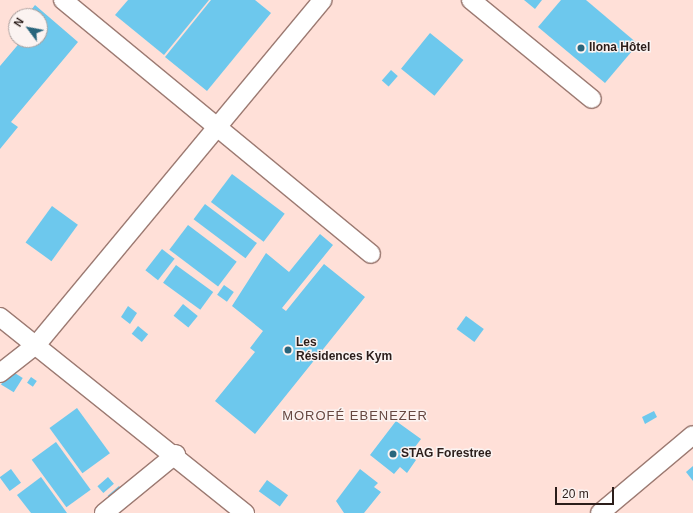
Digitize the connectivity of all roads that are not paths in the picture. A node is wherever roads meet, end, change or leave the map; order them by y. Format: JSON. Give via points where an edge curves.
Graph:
{"nodes":[{"id":1,"x":63,"y":0,"type":"edge"},
{"id":2,"x":323,"y":0,"type":"edge"},
{"id":3,"x":471,"y":0,"type":"edge"},
{"id":4,"x":592,"y":99,"type":"dead end"},
{"id":5,"x":216,"y":128,"type":"junction"},
{"id":6,"x":371,"y":254,"type":"dead end"},
{"id":7,"x":0,"y":317,"type":"edge"},
{"id":8,"x":37,"y":344,"type":"junction"},
{"id":9,"x":0,"y":373,"type":"edge"},
{"id":10,"x":693,"y":435,"type":"edge"},
{"id":11,"x":176,"y":454,"type":"junction"},
{"id":12,"x":104,"y":513,"type":"edge"},
{"id":13,"x":245,"y":513,"type":"edge"},
{"id":14,"x":600,"y":513,"type":"edge"}],
"edges":[{"from":1,"to":5,"type":"street"},
{"from":2,"to":5,"type":"street"},
{"from":3,"to":4,"type":"street"},
{"from":5,"to":6,"type":"street"},
{"from":5,"to":8,"type":"street"},
{"from":7,"to":8,"type":"street"},
{"from":8,"to":9,"type":"street"},
{"from":8,"to":11,"type":"street"},
{"from":10,"to":14,"type":"street"},
{"from":11,"to":12,"type":"street"},
{"from":11,"to":13,"type":"street"}]}
